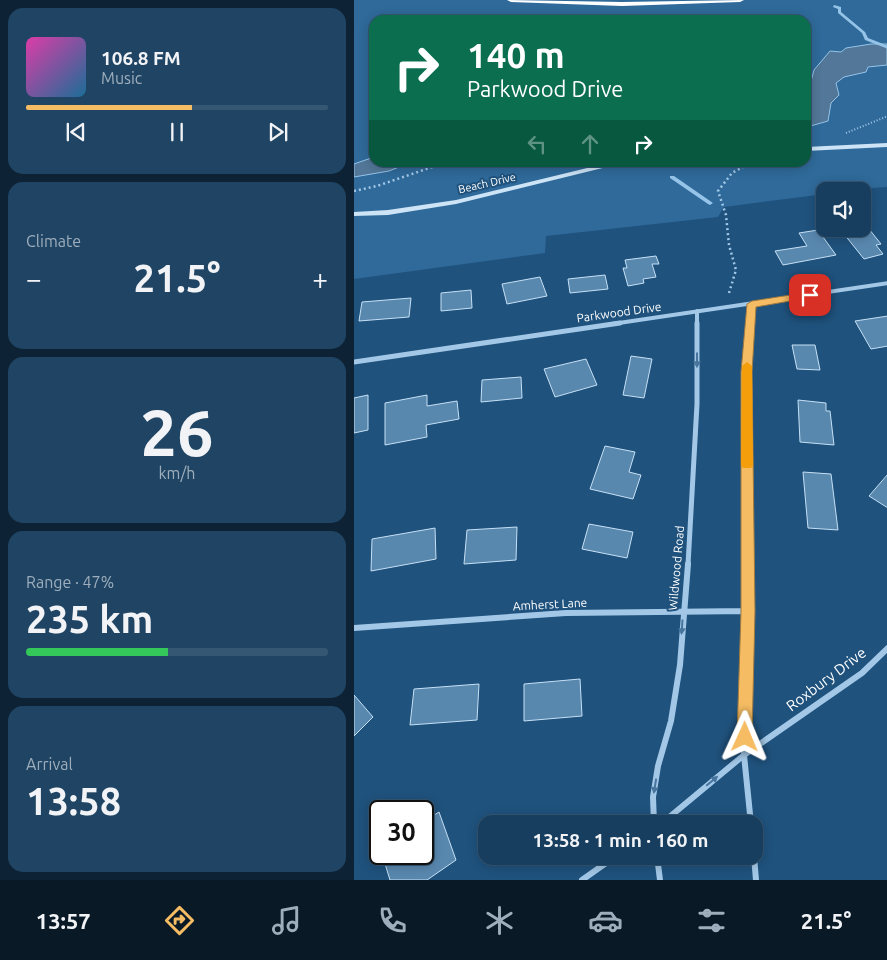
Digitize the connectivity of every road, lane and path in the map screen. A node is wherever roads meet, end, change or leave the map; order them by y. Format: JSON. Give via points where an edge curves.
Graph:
{"nodes":[{"id":1,"x":511,"y":0,"type":"edge"},
{"id":2,"x":740,"y":0,"type":"edge"},
{"id":3,"x":887,"y":116,"type":"edge"},
{"id":4,"x":842,"y":135,"type":"dead end"},
{"id":5,"x":887,"y":145,"type":"edge"},
{"id":6,"x":811,"y":149,"type":"edge"},
{"id":7,"x":432,"y":167,"type":"edge"},
{"id":8,"x":603,"y":167,"type":"edge"},
{"id":9,"x":742,"y":167,"type":"edge"},
{"id":10,"x":354,"y":190,"type":"edge"},
{"id":11,"x":354,"y":214,"type":"edge"},
{"id":12,"x":887,"y":283,"type":"edge"},
{"id":13,"x":728,"y":295,"type":"dead end"},
{"id":14,"x":752,"y":304,"type":"junction"},
{"id":15,"x":697,"y":311,"type":"junction"},
{"id":16,"x":354,"y":362,"type":"edge"},
{"id":17,"x":683,"y":611,"type":"junction"},
{"id":18,"x":748,"y":611,"type":"junction"},
{"id":19,"x":354,"y":628,"type":"edge"},
{"id":20,"x":887,"y":648,"type":"edge"},
{"id":21,"x":744,"y":755,"type":"junction"},
{"id":22,"x":654,"y":815,"type":"edge"},
{"id":23,"x":673,"y":815,"type":"edge"},
{"id":24,"x":750,"y":815,"type":"edge"},
{"id":25,"x":603,"y":865,"type":"edge"},
{"id":26,"x":658,"y":865,"type":"edge"},
{"id":27,"x":755,"y":865,"type":"edge"},
{"id":28,"x":582,"y":880,"type":"edge"},
{"id":29,"x":660,"y":880,"type":"edge"},
{"id":30,"x":756,"y":880,"type":"edge"}],
"edges":[{"from":1,"to":2,"type":"highway","via":[[622,4]]},
{"from":3,"to":4,"type":"path"},
{"from":5,"to":6,"type":"street"},
{"from":7,"to":10,"type":"path","via":[[384,184]]},
{"from":8,"to":11,"type":"street","name":"Beach Drive","via":[[435,206],[392,213]]},
{"from":9,"to":13,"type":"path","via":[[722,183],[718,191],[736,270]]},
{"from":12,"to":14,"type":"street","name":"Parkwood Drive"},
{"from":14,"to":15,"type":"street","name":"Parkwood Drive"},
{"from":14,"to":18,"type":"street","via":[[746,372]]},
{"from":15,"to":16,"type":"street","name":"Parkwood Drive"},
{"from":15,"to":17,"type":"street","name":"Wildwood Road","one_way":true,"via":[[692,514]]},
{"from":17,"to":18,"type":"street","name":"Amherst Lane"},
{"from":17,"to":19,"type":"street","name":"Amherst Lane","via":[[566,613]]},
{"from":17,"to":22,"type":"street","name":"Wildwood Road","one_way":true,"via":[[677,691],[658,766]]},
{"from":18,"to":21,"type":"street"},
{"from":20,"to":21,"type":"street","name":"Roxbury Drive","via":[[862,673]]},
{"from":23,"to":21,"type":"street","name":"Roxbury Drive","one_way":true},
{"from":21,"to":24,"type":"street"},
{"from":25,"to":28,"type":"street"},
{"from":26,"to":29,"type":"street"},
{"from":27,"to":30,"type":"street"}]}
